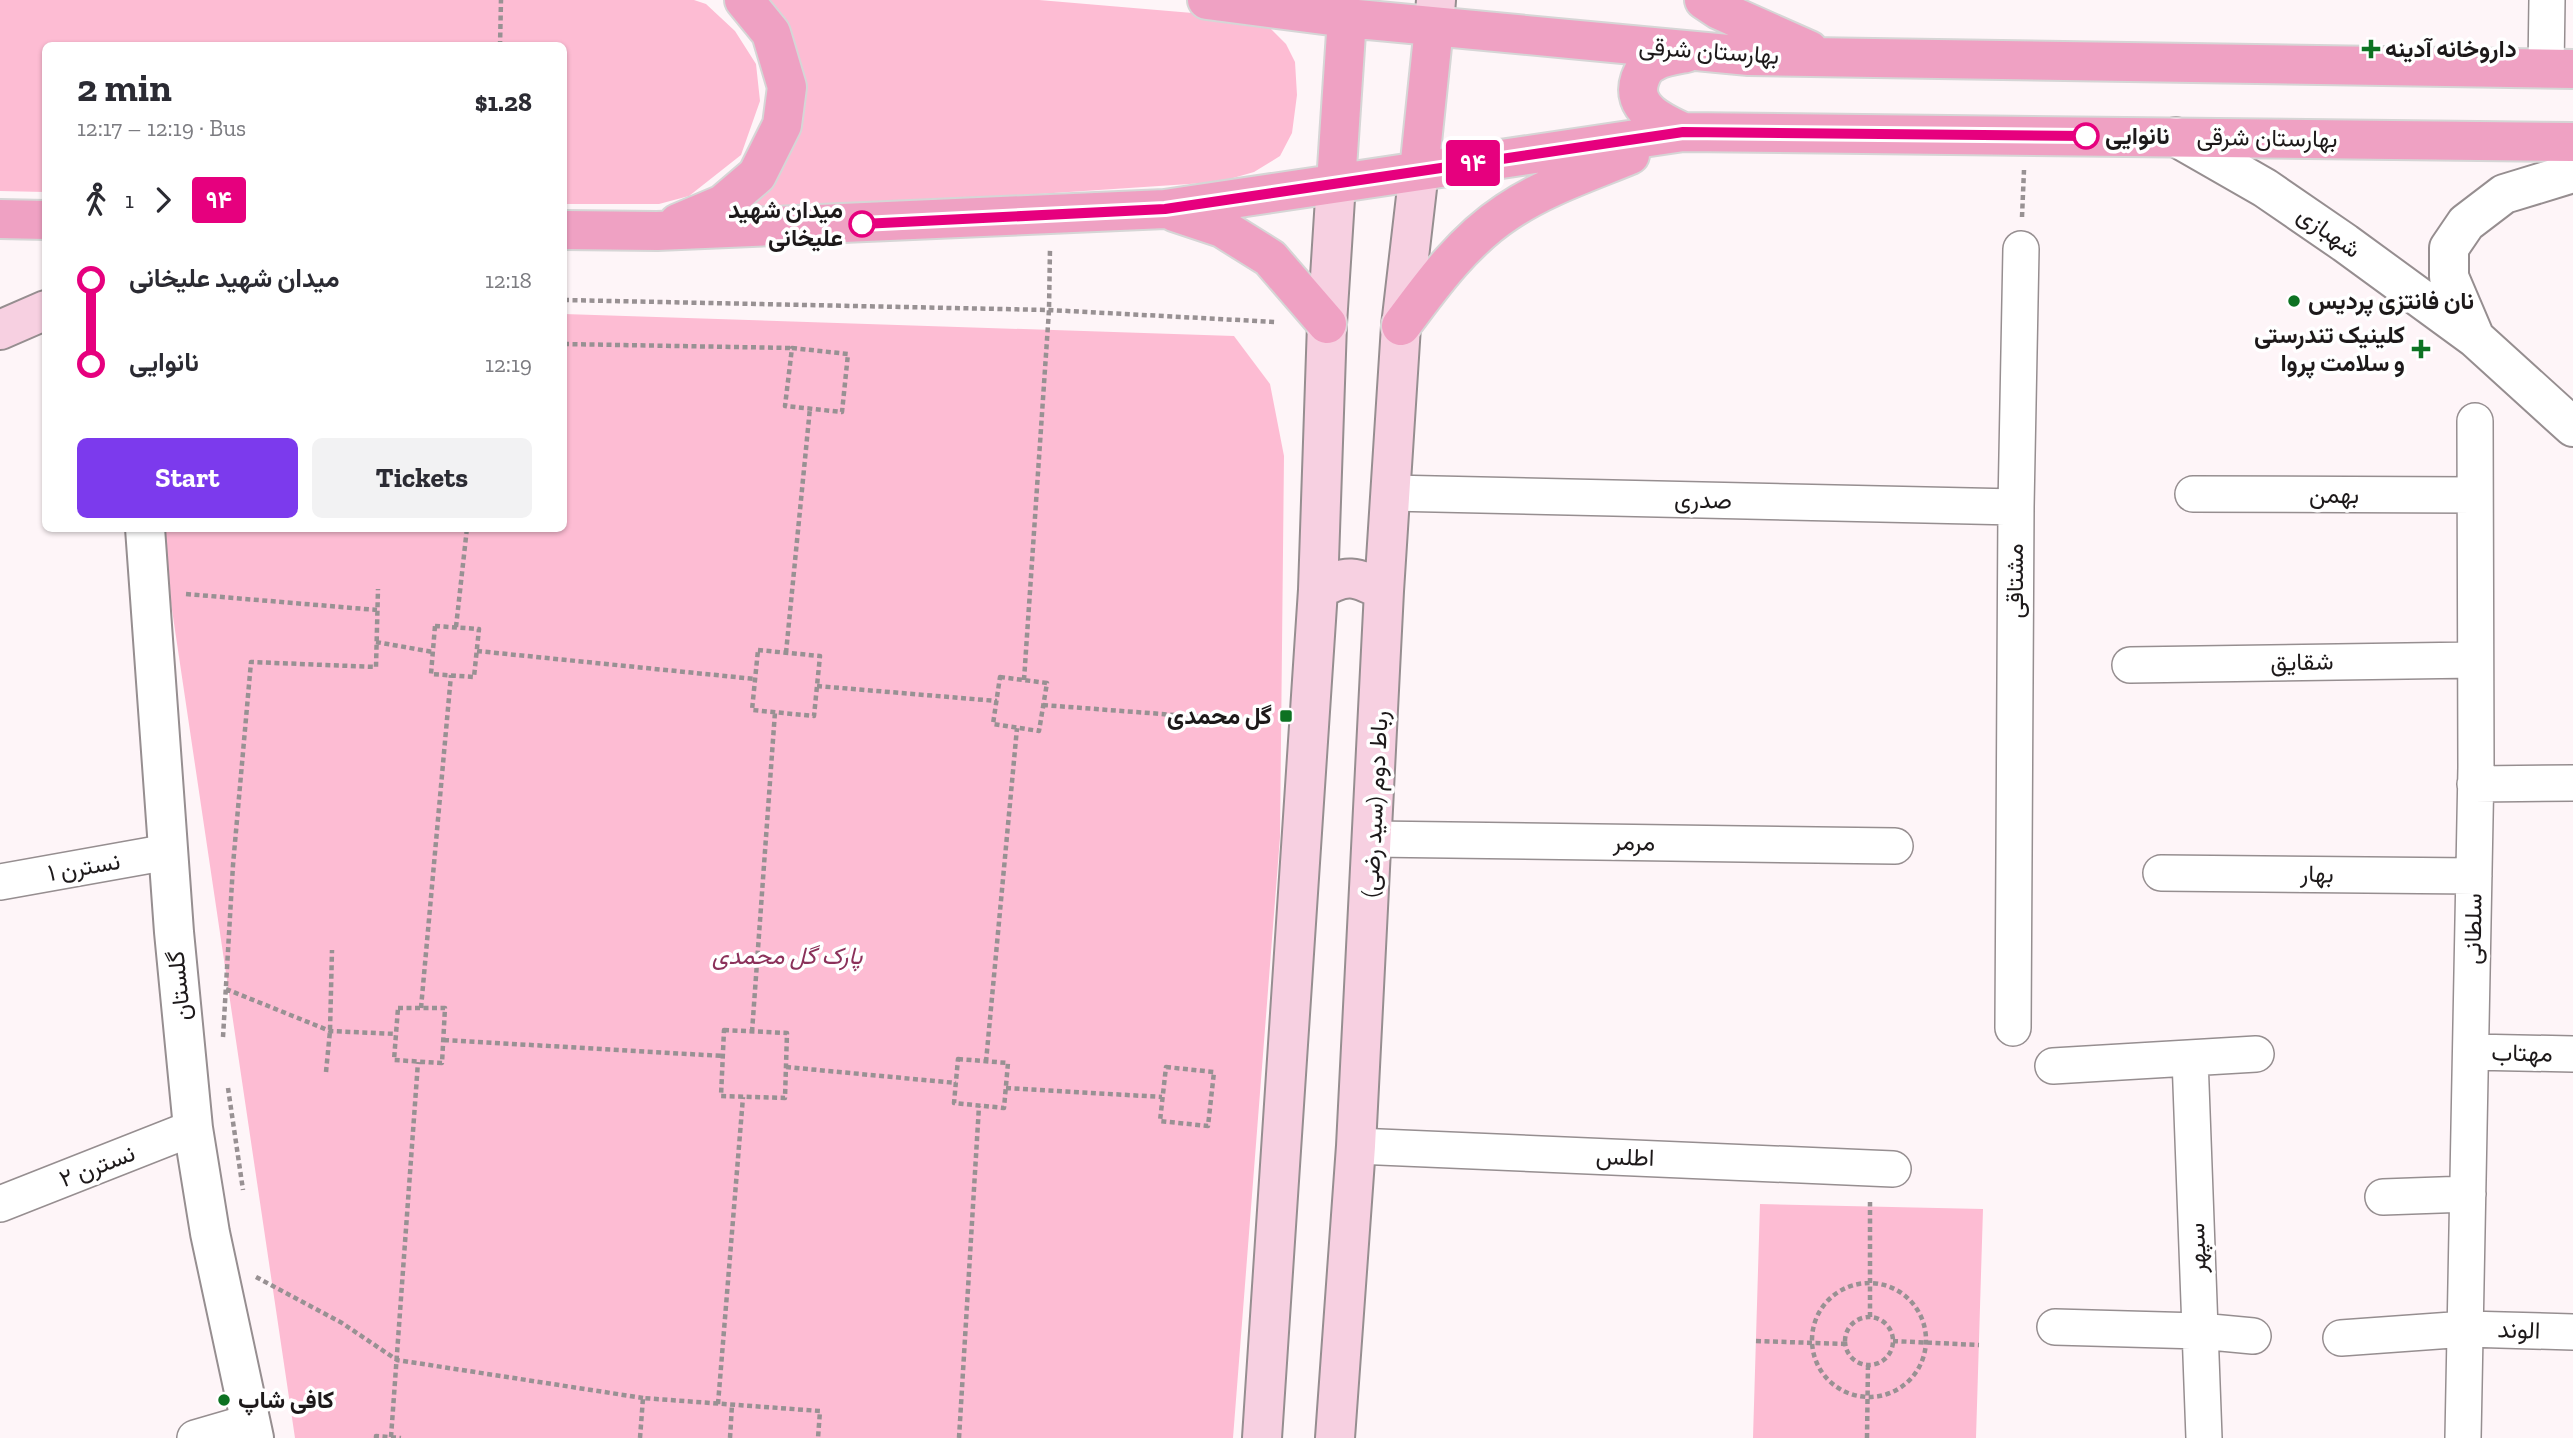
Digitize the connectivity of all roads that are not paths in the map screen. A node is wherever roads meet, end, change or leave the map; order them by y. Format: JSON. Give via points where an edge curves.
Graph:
{"nodes":[{"id":1,"x":744,"y":0,"type":"edge"},
{"id":2,"x":1208,"y":0,"type":"edge"},
{"id":3,"x":1704,"y":0,"type":"edge"},
{"id":4,"x":2547,"y":0,"type":"edge"},
{"id":5,"x":1349,"y":9,"type":"edge"},
{"id":6,"x":1435,"y":13,"type":"edge"},
{"id":7,"x":1688,"y":52,"type":"junction"},
{"id":8,"x":1827,"y":58,"type":"junction"},
{"id":9,"x":2560,"y":69,"type":"edge"},
{"id":10,"x":1683,"y":132,"type":"junction"},
{"id":11,"x":2176,"y":137,"type":"junction"},
{"id":12,"x":2573,"y":142,"type":"edge"},
{"id":13,"x":1419,"y":171,"type":"junction"},
{"id":14,"x":2573,"y":173,"type":"edge"},
{"id":15,"x":1336,"y":183,"type":"junction"},
{"id":16,"x":1165,"y":209,"type":"junction"},
{"id":17,"x":0,"y":219,"type":"edge"},
{"id":18,"x":42,"y":220,"type":"edge"},
{"id":19,"x":567,"y":229,"type":"edge"},
{"id":20,"x":657,"y":232,"type":"junction"},
{"id":21,"x":2021,"y":249,"type":"road end"},
{"id":22,"x":42,"y":315,"type":"edge"},
{"id":23,"x":1327,"y":324,"type":"junction"},
{"id":24,"x":1401,"y":326,"type":"junction"},
{"id":25,"x":0,"y":330,"type":"edge"},
{"id":26,"x":2475,"y":338,"type":"junction"},
{"id":27,"x":2475,"y":421,"type":"dead end"},
{"id":28,"x":2573,"y":427,"type":"edge"},
{"id":29,"x":1390,"y":493,"type":"junction"},
{"id":30,"x":2193,"y":494,"type":"dead end"},
{"id":31,"x":2475,"y":495,"type":"junction"},
{"id":32,"x":2016,"y":507,"type":"junction"},
{"id":33,"x":145,"y":532,"type":"edge"},
{"id":34,"x":1318,"y":590,"type":"junction"},
{"id":35,"x":1384,"y":591,"type":"junction"},
{"id":36,"x":2475,"y":660,"type":"junction"},
{"id":37,"x":2130,"y":665,"type":"dead end"},
{"id":38,"x":2573,"y":783,"type":"edge"},
{"id":39,"x":2475,"y":784,"type":"junction"},
{"id":40,"x":1373,"y":839,"type":"junction"},
{"id":41,"x":1895,"y":846,"type":"dead end"},
{"id":42,"x":168,"y":852,"type":"junction"},
{"id":43,"x":2161,"y":873,"type":"dead end"},
{"id":44,"x":2474,"y":876,"type":"junction"},
{"id":45,"x":0,"y":882,"type":"edge"},
{"id":46,"x":2013,"y":1027,"type":"dead end"},
{"id":47,"x":2470,"y":1052,"type":"junction"},
{"id":48,"x":2256,"y":1054,"type":"dead end"},
{"id":49,"x":2573,"y":1054,"type":"edge"},
{"id":50,"x":2190,"y":1058,"type":"junction"},
{"id":51,"x":2053,"y":1066,"type":"dead end"},
{"id":52,"x":193,"y":1128,"type":"junction"},
{"id":53,"x":1356,"y":1146,"type":"junction"},
{"id":54,"x":1893,"y":1168,"type":"dead end"},
{"id":55,"x":2468,"y":1194,"type":"junction"},
{"id":56,"x":2383,"y":1197,"type":"dead end"},
{"id":57,"x":0,"y":1204,"type":"edge"},
{"id":58,"x":2055,"y":1327,"type":"dead end"},
{"id":59,"x":2466,"y":1329,"type":"junction"},
{"id":60,"x":2200,"y":1331,"type":"junction"},
{"id":61,"x":2573,"y":1332,"type":"edge"},
{"id":62,"x":2253,"y":1336,"type":"dead end"},
{"id":63,"x":2341,"y":1338,"type":"dead end"},
{"id":64,"x":252,"y":1430,"type":"edge"},
{"id":65,"x":1337,"y":1432,"type":"edge"},
{"id":66,"x":195,"y":1438,"type":"edge"},
{"id":67,"x":1262,"y":1438,"type":"edge"},
{"id":68,"x":2204,"y":1438,"type":"edge"},
{"id":69,"x":2463,"y":1438,"type":"edge"}],
"edges":[{"from":1,"to":20,"type":"main road","via":[[771,33],[787,87],[782,125],[757,175],[732,197]]},
{"from":2,"to":5,"type":"main road"},
{"from":3,"to":8,"type":"main road"},
{"from":4,"to":9,"type":"street"},
{"from":5,"to":6,"type":"main road"},
{"from":5,"to":15,"type":"main road"},
{"from":6,"to":7,"type":"main road","name":"بهارستان شرقی"},
{"from":6,"to":13,"type":"main road"},
{"from":7,"to":8,"type":"main road","name":"بهارستان شرقی"},
{"from":7,"to":10,"type":"main road","via":[[1655,60],[1644,69],[1638,86],[1640,102],[1656,120]]},
{"from":8,"to":9,"type":"main road","name":"بهارستان شرقی"},
{"from":10,"to":11,"type":"main road","name":"بهارستان شرقی"},
{"from":10,"to":13,"type":"main road","name":"بهارستان شرقی"},
{"from":10,"to":24,"type":"main road","via":[[1508,211],[1443,270]]},
{"from":11,"to":12,"type":"main road","name":"بهارستان شرقی"},
{"from":11,"to":26,"type":"street","name":"شهبازی","via":[[2265,188]]},
{"from":13,"to":15,"type":"main road"},
{"from":13,"to":24,"type":"main road","name":"رباط دوم (سید رضی)"},
{"from":14,"to":26,"type":"street","name":"شهبازی","via":[[2504,194],[2466,223],[2449,248],[2449,277]]},
{"from":15,"to":16,"type":"main road"},
{"from":15,"to":23,"type":"main road"},
{"from":16,"to":20,"type":"main road"},
{"from":16,"to":23,"type":"main road","via":[[1222,228],[1270,258]]},
{"from":17,"to":18,"type":"main road"},
{"from":19,"to":20,"type":"main road"},
{"from":21,"to":32,"type":"street","name":"مشتاقی"},
{"from":22,"to":25,"type":"main road"},
{"from":23,"to":34,"type":"main road"},
{"from":24,"to":29,"type":"main road","name":"رباط دوم (سید رضی)"},
{"from":26,"to":28,"type":"street","name":"شهبازی"},
{"from":27,"to":31,"type":"street","name":"سلطانی"},
{"from":29,"to":32,"type":"street","name":"صدری"},
{"from":29,"to":35,"type":"main road","name":"رباط دوم (سید رضی)"},
{"from":30,"to":31,"type":"street","name":"بهمن"},
{"from":31,"to":36,"type":"street","name":"سلطانی"},
{"from":32,"to":46,"type":"street","name":"مشتاقی"},
{"from":33,"to":42,"type":"street","name":"گلستان"},
{"from":34,"to":35,"type":"main road","via":[[1338,578],[1362,579]]},
{"from":34,"to":67,"type":"main road"},
{"from":35,"to":40,"type":"main road","name":"رباط دوم (سید رضی)"},
{"from":36,"to":37,"type":"street","name":"شقایق"},
{"from":36,"to":39,"type":"street","name":"سلطانی"},
{"from":38,"to":39,"type":"street"},
{"from":39,"to":44,"type":"street","name":"سلطانی"},
{"from":40,"to":41,"type":"street","name":"مرمر"},
{"from":40,"to":53,"type":"main road","name":"رباط دوم (سید رضی)"},
{"from":42,"to":45,"type":"street","name":"نسترن ۱"},
{"from":42,"to":52,"type":"street","name":"گلستان"},
{"from":43,"to":44,"type":"street","name":"بهار"},
{"from":44,"to":47,"type":"street","name":"سلطانی"},
{"from":47,"to":49,"type":"street","name":"مهتاب"},
{"from":47,"to":55,"type":"street","name":"سلطانی"},
{"from":48,"to":50,"type":"street"},
{"from":50,"to":51,"type":"street"},
{"from":50,"to":60,"type":"street","name":"سپهر"},
{"from":52,"to":57,"type":"street","name":"نسترن ۲"},
{"from":52,"to":64,"type":"street","name":"گلستان"},
{"from":53,"to":54,"type":"street","name":"اطلس"},
{"from":53,"to":65,"type":"main road","name":"رباط دوم (سید رضی)"},
{"from":55,"to":56,"type":"street"},
{"from":55,"to":59,"type":"street","name":"سلطانی"},
{"from":58,"to":60,"type":"street"},
{"from":59,"to":61,"type":"street","name":"الوند"},
{"from":59,"to":63,"type":"street","name":"الوند"},
{"from":59,"to":69,"type":"street","name":"سلطانی"},
{"from":60,"to":62,"type":"street"},
{"from":60,"to":68,"type":"street","name":"سپهر"},
{"from":64,"to":66,"type":"street"}]}
